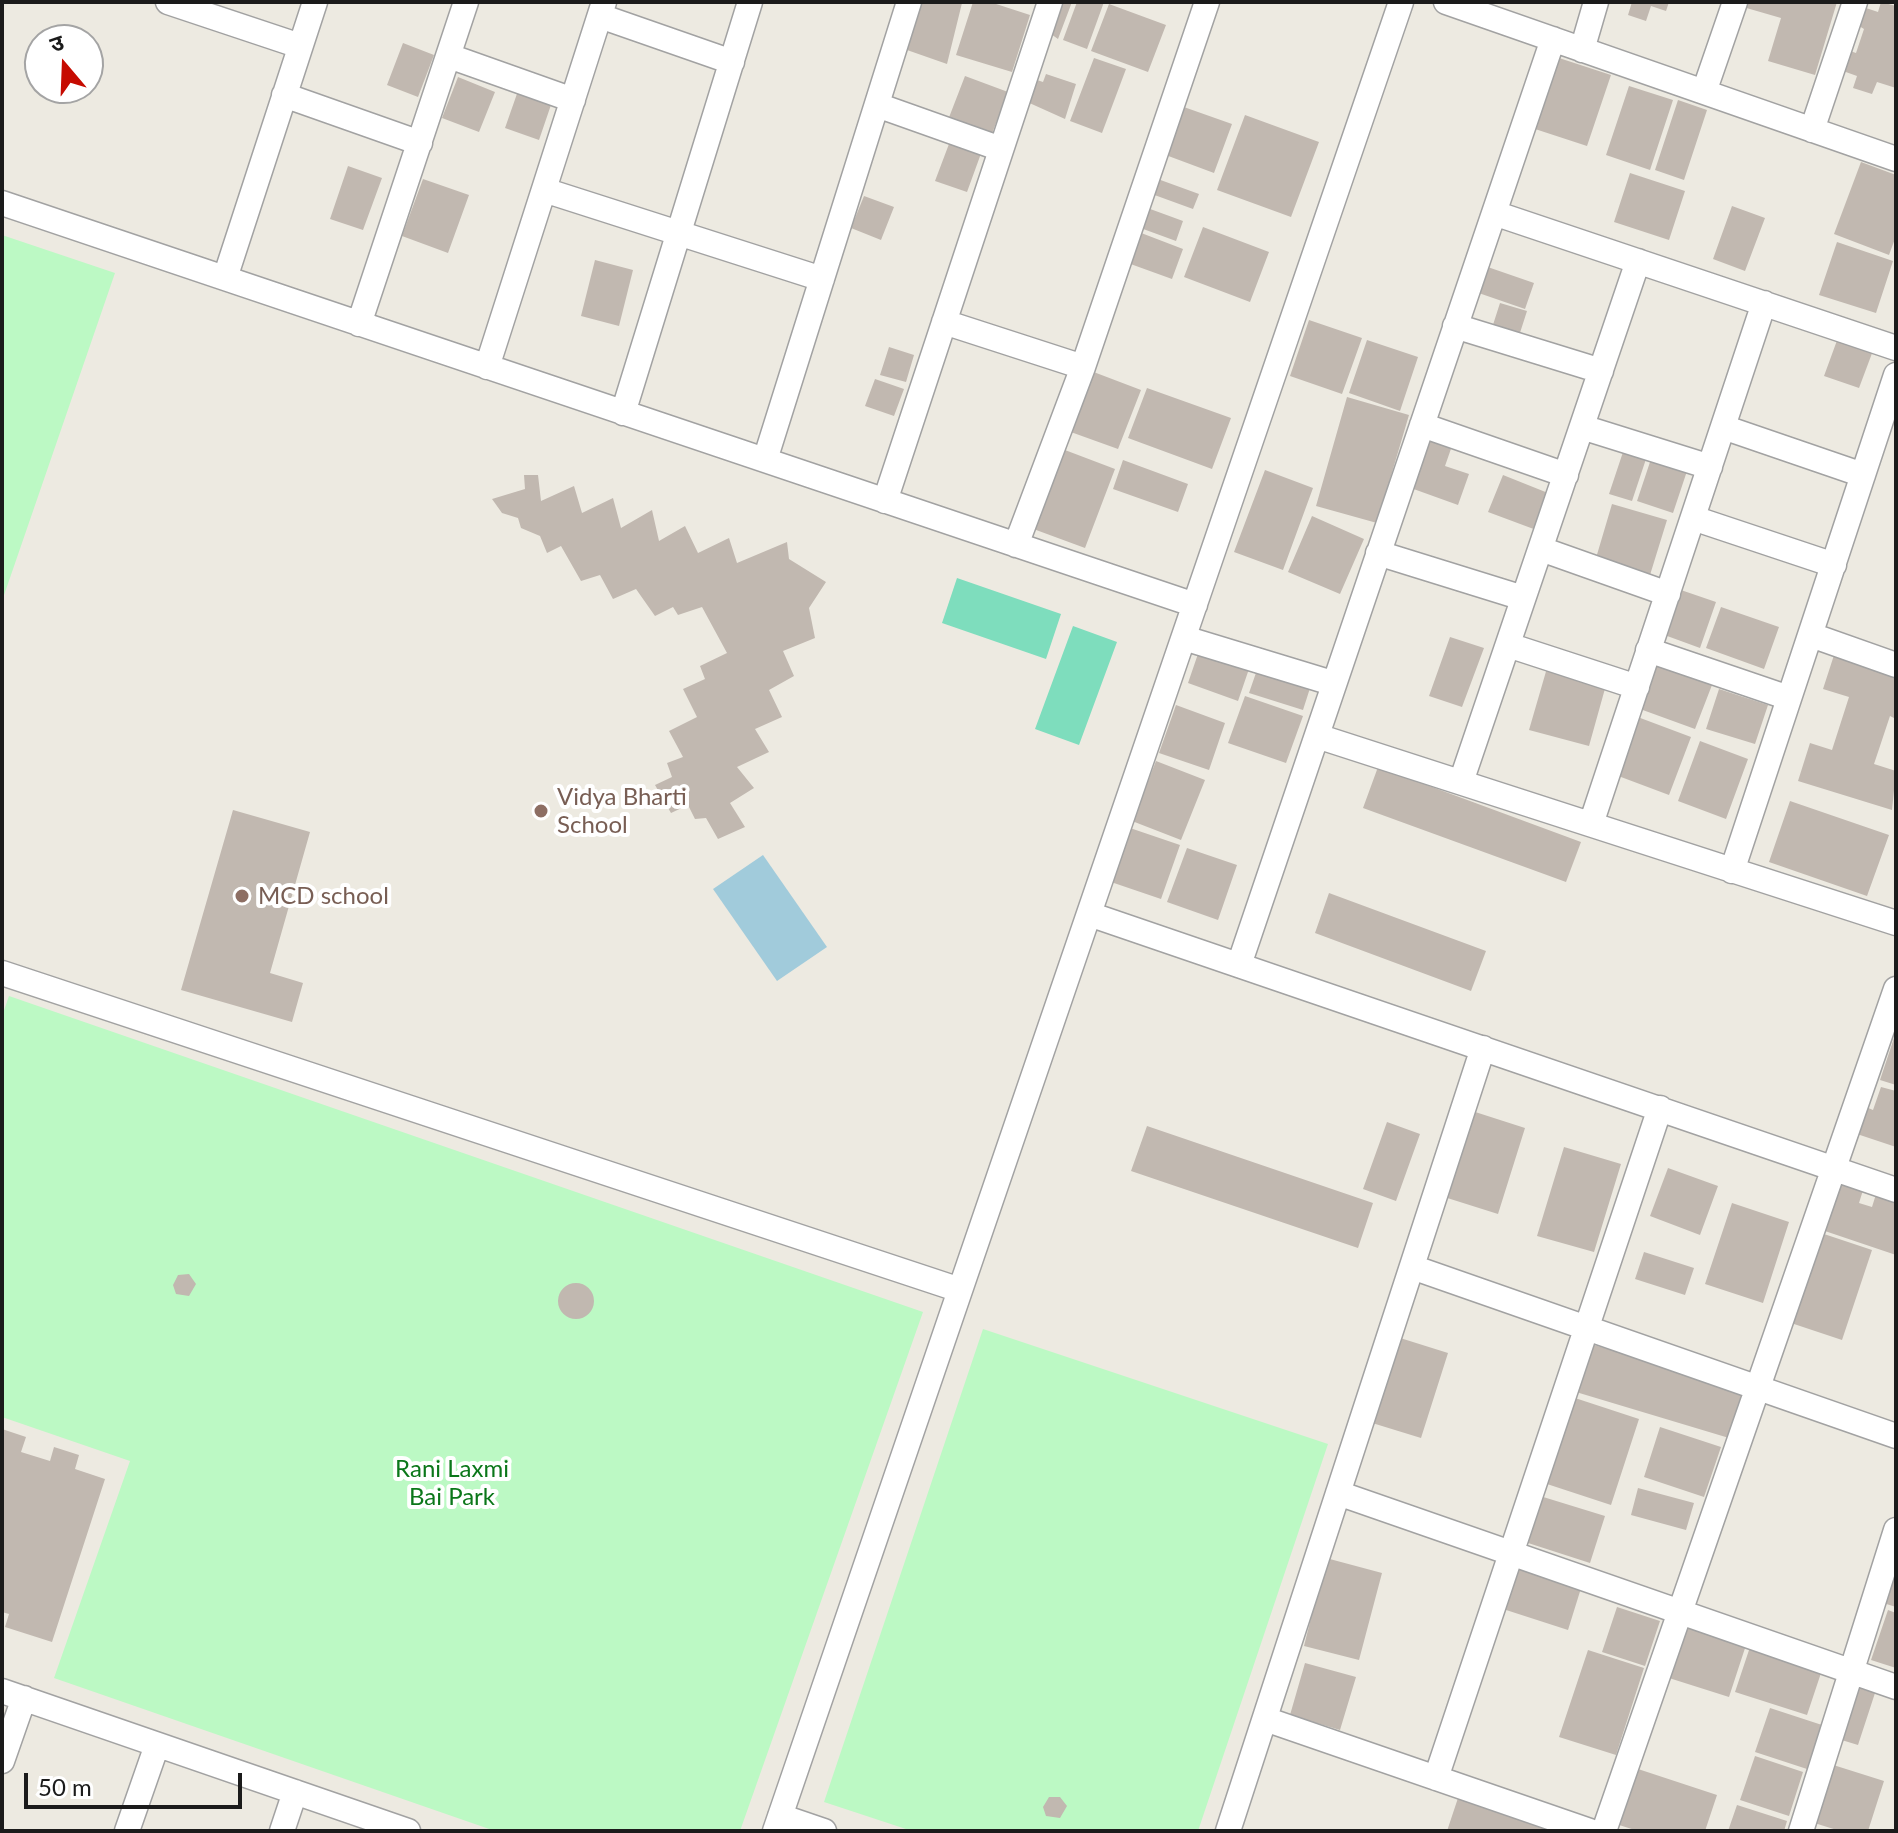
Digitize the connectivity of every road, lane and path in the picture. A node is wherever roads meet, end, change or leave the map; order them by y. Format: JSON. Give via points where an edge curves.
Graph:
{"nodes":[{"id":1,"x":168,"y":2,"type":"edge"},
{"id":2,"x":315,"y":2,"type":"edge"},
{"id":3,"x":466,"y":2,"type":"edge"},
{"id":4,"x":750,"y":2,"type":"edge"},
{"id":5,"x":909,"y":2,"type":"edge"},
{"id":6,"x":1050,"y":2,"type":"edge"},
{"id":7,"x":1401,"y":2,"type":"edge"},
{"id":8,"x":1446,"y":2,"type":"edge"},
{"id":9,"x":1596,"y":2,"type":"edge"},
{"id":10,"x":1735,"y":2,"type":"edge"},
{"id":11,"x":1855,"y":2,"type":"edge"},
{"id":12,"x":1199,"y":4,"type":"edge"},
{"id":13,"x":602,"y":9,"type":"edge"},
{"id":14,"x":1553,"y":39,"type":"junction"},
{"id":15,"x":300,"y":46,"type":"junction"},
{"id":16,"x":1582,"y":50,"type":"junction"},
{"id":17,"x":449,"y":56,"type":"junction"},
{"id":18,"x":732,"y":62,"type":"junction"},
{"id":19,"x":1704,"y":92,"type":"junction"},
{"id":20,"x":284,"y":95,"type":"junction"},
{"id":21,"x":573,"y":100,"type":"junction"},
{"id":22,"x":877,"y":105,"type":"junction"},
{"id":23,"x":1812,"y":130,"type":"junction"},
{"id":24,"x":420,"y":143,"type":"junction"},
{"id":25,"x":1001,"y":149,"type":"junction"},
{"id":26,"x":1896,"y":159,"type":"edge"},
{"id":27,"x":544,"y":190,"type":"junction"},
{"id":28,"x":2,"y":203,"type":"edge"},
{"id":29,"x":1494,"y":213,"type":"junction"},
{"id":30,"x":679,"y":232,"type":"junction"},
{"id":31,"x":1638,"y":261,"type":"junction"},
{"id":32,"x":225,"y":278,"type":"junction"},
{"id":33,"x":822,"y":279,"type":"junction"},
{"id":34,"x":1764,"y":303,"type":"junction"},
{"id":35,"x":944,"y":322,"type":"junction"},
{"id":36,"x":359,"y":324,"type":"junction"},
{"id":37,"x":1455,"y":326,"type":"junction"},
{"id":38,"x":1896,"y":348,"type":"edge"},
{"id":39,"x":487,"y":367,"type":"junction"},
{"id":40,"x":1083,"y":367,"type":"junction"},
{"id":41,"x":1601,"y":371,"type":"junction"},
{"id":42,"x":1896,"y":375,"type":"edge"},
{"id":43,"x":623,"y":413,"type":"junction"},
{"id":44,"x":1422,"y":425,"type":"junction"},
{"id":45,"x":1582,"y":427,"type":"junction"},
{"id":46,"x":1723,"y":427,"type":"junction"},
{"id":47,"x":765,"y":460,"type":"junction"},
{"id":48,"x":1710,"y":467,"type":"junction"},
{"id":49,"x":1566,"y":475,"type":"junction"},
{"id":50,"x":1863,"y":475,"type":"junction"},
{"id":51,"x":885,"y":501,"type":"junction"},
{"id":52,"x":1693,"y":518,"type":"junction"},
{"id":53,"x":1016,"y":545,"type":"junction"},
{"id":54,"x":1541,"y":549,"type":"junction"},
{"id":55,"x":1378,"y":553,"type":"junction"},
{"id":56,"x":1834,"y":565,"type":"junction"},
{"id":57,"x":1668,"y":594,"type":"junction"},
{"id":58,"x":1523,"y":598,"type":"junction"},
{"id":59,"x":1195,"y":605,"type":"junction"},
{"id":60,"x":1811,"y":635,"type":"junction"},
{"id":61,"x":1184,"y":638,"type":"junction"},
{"id":62,"x":1508,"y":645,"type":"junction"},
{"id":63,"x":1648,"y":650,"type":"junction"},
{"id":64,"x":1896,"y":665,"type":"edge"},
{"id":65,"x":1332,"y":683,"type":"junction"},
{"id":66,"x":1637,"y":687,"type":"junction"},
{"id":67,"x":1789,"y":698,"type":"junction"},
{"id":68,"x":1317,"y":736,"type":"junction"},
{"id":69,"x":1461,"y":782,"type":"junction"},
{"id":70,"x":1591,"y":824,"type":"junction"},
{"id":71,"x":1732,"y":871,"type":"junction"},
{"id":72,"x":1089,"y":914,"type":"junction"},
{"id":73,"x":1896,"y":923,"type":"edge"},
{"id":74,"x":1239,"y":965,"type":"junction"},
{"id":75,"x":2,"y":973,"type":"edge"},
{"id":76,"x":1896,"y":989,"type":"edge"},
{"id":77,"x":1483,"y":1048,"type":"junction"},
{"id":78,"x":1660,"y":1108,"type":"junction"},
{"id":79,"x":1834,"y":1168,"type":"junction"},
{"id":80,"x":1896,"y":1190,"type":"edge"},
{"id":81,"x":1412,"y":1267,"type":"junction"},
{"id":82,"x":960,"y":1290,"type":"junction"},
{"id":83,"x":1586,"y":1328,"type":"junction"},
{"id":84,"x":1758,"y":1387,"type":"junction"},
{"id":85,"x":1896,"y":1436,"type":"edge"},
{"id":86,"x":1338,"y":1493,"type":"junction"},
{"id":87,"x":1896,"y":1530,"type":"edge"},
{"id":88,"x":1511,"y":1553,"type":"junction"},
{"id":89,"x":1680,"y":1612,"type":"junction"},
{"id":90,"x":1854,"y":1672,"type":"junction"},
{"id":91,"x":1896,"y":1687,"type":"edge"},
{"id":92,"x":13,"y":1695,"type":"edge"},
{"id":93,"x":1265,"y":1719,"type":"junction"},
{"id":94,"x":157,"y":1745,"type":"junction"},
{"id":95,"x":2,"y":1761,"type":"edge"},
{"id":96,"x":1436,"y":1778,"type":"junction"},
{"id":97,"x":295,"y":1792,"type":"junction"},
{"id":98,"x":777,"y":1824,"type":"edge"},
{"id":99,"x":127,"y":1831,"type":"edge"},
{"id":100,"x":282,"y":1831,"type":"edge"},
{"id":101,"x":408,"y":1831,"type":"edge"},
{"id":102,"x":824,"y":1831,"type":"edge"},
{"id":103,"x":1228,"y":1831,"type":"edge"},
{"id":104,"x":1590,"y":1831,"type":"edge"},
{"id":105,"x":1604,"y":1831,"type":"edge"},
{"id":106,"x":1801,"y":1831,"type":"edge"}],
"edges":[{"from":1,"to":15,"type":"street"},
{"from":2,"to":15,"type":"street"},
{"from":3,"to":17,"type":"street"},
{"from":4,"to":18,"type":"street"},
{"from":5,"to":22,"type":"street"},
{"from":6,"to":25,"type":"street"},
{"from":7,"to":59,"type":"street"},
{"from":8,"to":14,"type":"street"},
{"from":9,"to":16,"type":"street"},
{"from":10,"to":19,"type":"street"},
{"from":11,"to":23,"type":"street"},
{"from":12,"to":40,"type":"street"},
{"from":13,"to":18,"type":"street"},
{"from":13,"to":21,"type":"street"},
{"from":14,"to":16,"type":"street"},
{"from":14,"to":29,"type":"street"},
{"from":15,"to":20,"type":"street"},
{"from":16,"to":19,"type":"street"},
{"from":17,"to":21,"type":"street"},
{"from":17,"to":24,"type":"street"},
{"from":18,"to":30,"type":"street"},
{"from":19,"to":23,"type":"street"},
{"from":20,"to":24,"type":"street"},
{"from":20,"to":32,"type":"street"},
{"from":21,"to":27,"type":"street"},
{"from":22,"to":25,"type":"street"},
{"from":22,"to":33,"type":"street"},
{"from":23,"to":26,"type":"street"},
{"from":24,"to":36,"type":"street"},
{"from":25,"to":35,"type":"street"},
{"from":27,"to":30,"type":"street"},
{"from":27,"to":39,"type":"street"},
{"from":28,"to":32,"type":"street"},
{"from":29,"to":31,"type":"street"},
{"from":29,"to":37,"type":"street"},
{"from":30,"to":33,"type":"street"},
{"from":30,"to":43,"type":"street"},
{"from":31,"to":34,"type":"street"},
{"from":31,"to":41,"type":"street"},
{"from":32,"to":36,"type":"street"},
{"from":33,"to":47,"type":"street"},
{"from":34,"to":38,"type":"street"},
{"from":34,"to":46,"type":"street"},
{"from":35,"to":40,"type":"street"},
{"from":35,"to":51,"type":"street"},
{"from":36,"to":39,"type":"street"},
{"from":37,"to":41,"type":"street"},
{"from":37,"to":44,"type":"street"},
{"from":39,"to":43,"type":"street"},
{"from":40,"to":53,"type":"street"},
{"from":41,"to":45,"type":"street"},
{"from":42,"to":50,"type":"street"},
{"from":43,"to":47,"type":"street"},
{"from":44,"to":49,"type":"street"},
{"from":44,"to":55,"type":"street"},
{"from":45,"to":48,"type":"street"},
{"from":45,"to":49,"type":"street"},
{"from":46,"to":48,"type":"street"},
{"from":46,"to":50,"type":"street"},
{"from":47,"to":51,"type":"street"},
{"from":48,"to":52,"type":"street"},
{"from":49,"to":54,"type":"street"},
{"from":50,"to":56,"type":"street"},
{"from":51,"to":53,"type":"street"},
{"from":52,"to":56,"type":"street"},
{"from":52,"to":57,"type":"street"},
{"from":53,"to":59,"type":"street"},
{"from":54,"to":57,"type":"street"},
{"from":54,"to":58,"type":"street"},
{"from":55,"to":58,"type":"street"},
{"from":55,"to":65,"type":"street"},
{"from":56,"to":60,"type":"street"},
{"from":57,"to":63,"type":"street"},
{"from":58,"to":62,"type":"street"},
{"from":59,"to":61,"type":"street"},
{"from":60,"to":64,"type":"street"},
{"from":60,"to":67,"type":"street"},
{"from":61,"to":65,"type":"street"},
{"from":61,"to":72,"type":"street"},
{"from":62,"to":66,"type":"street"},
{"from":62,"to":69,"type":"street"},
{"from":63,"to":66,"type":"street"},
{"from":63,"to":67,"type":"street"},
{"from":65,"to":68,"type":"street"},
{"from":66,"to":70,"type":"street"},
{"from":67,"to":71,"type":"street"},
{"from":68,"to":69,"type":"street"},
{"from":68,"to":74,"type":"street"},
{"from":69,"to":70,"type":"street"},
{"from":70,"to":71,"type":"street"},
{"from":71,"to":73,"type":"street"},
{"from":72,"to":74,"type":"street"},
{"from":72,"to":82,"type":"street"},
{"from":74,"to":77,"type":"street"},
{"from":75,"to":82,"type":"street"},
{"from":76,"to":79,"type":"street"},
{"from":77,"to":78,"type":"street"},
{"from":77,"to":81,"type":"street"},
{"from":78,"to":79,"type":"street"},
{"from":78,"to":83,"type":"street"},
{"from":79,"to":80,"type":"street"},
{"from":79,"to":84,"type":"street"},
{"from":81,"to":83,"type":"street"},
{"from":81,"to":86,"type":"street"},
{"from":82,"to":98,"type":"street"},
{"from":83,"to":84,"type":"street"},
{"from":83,"to":88,"type":"street"},
{"from":84,"to":85,"type":"street"},
{"from":84,"to":89,"type":"street"},
{"from":86,"to":88,"type":"street"},
{"from":86,"to":93,"type":"street"},
{"from":87,"to":90,"type":"street"},
{"from":88,"to":89,"type":"street"},
{"from":88,"to":96,"type":"street"},
{"from":89,"to":90,"type":"street"},
{"from":89,"to":105,"type":"street"},
{"from":90,"to":91,"type":"street"},
{"from":90,"to":106,"type":"street"},
{"from":92,"to":94,"type":"street"},
{"from":92,"to":95,"type":"street"},
{"from":93,"to":96,"type":"street"},
{"from":93,"to":103,"type":"street"},
{"from":94,"to":97,"type":"street"},
{"from":94,"to":99,"type":"street"},
{"from":96,"to":104,"type":"street"},
{"from":97,"to":100,"type":"street"},
{"from":97,"to":101,"type":"street"},
{"from":98,"to":102,"type":"street"}]}
